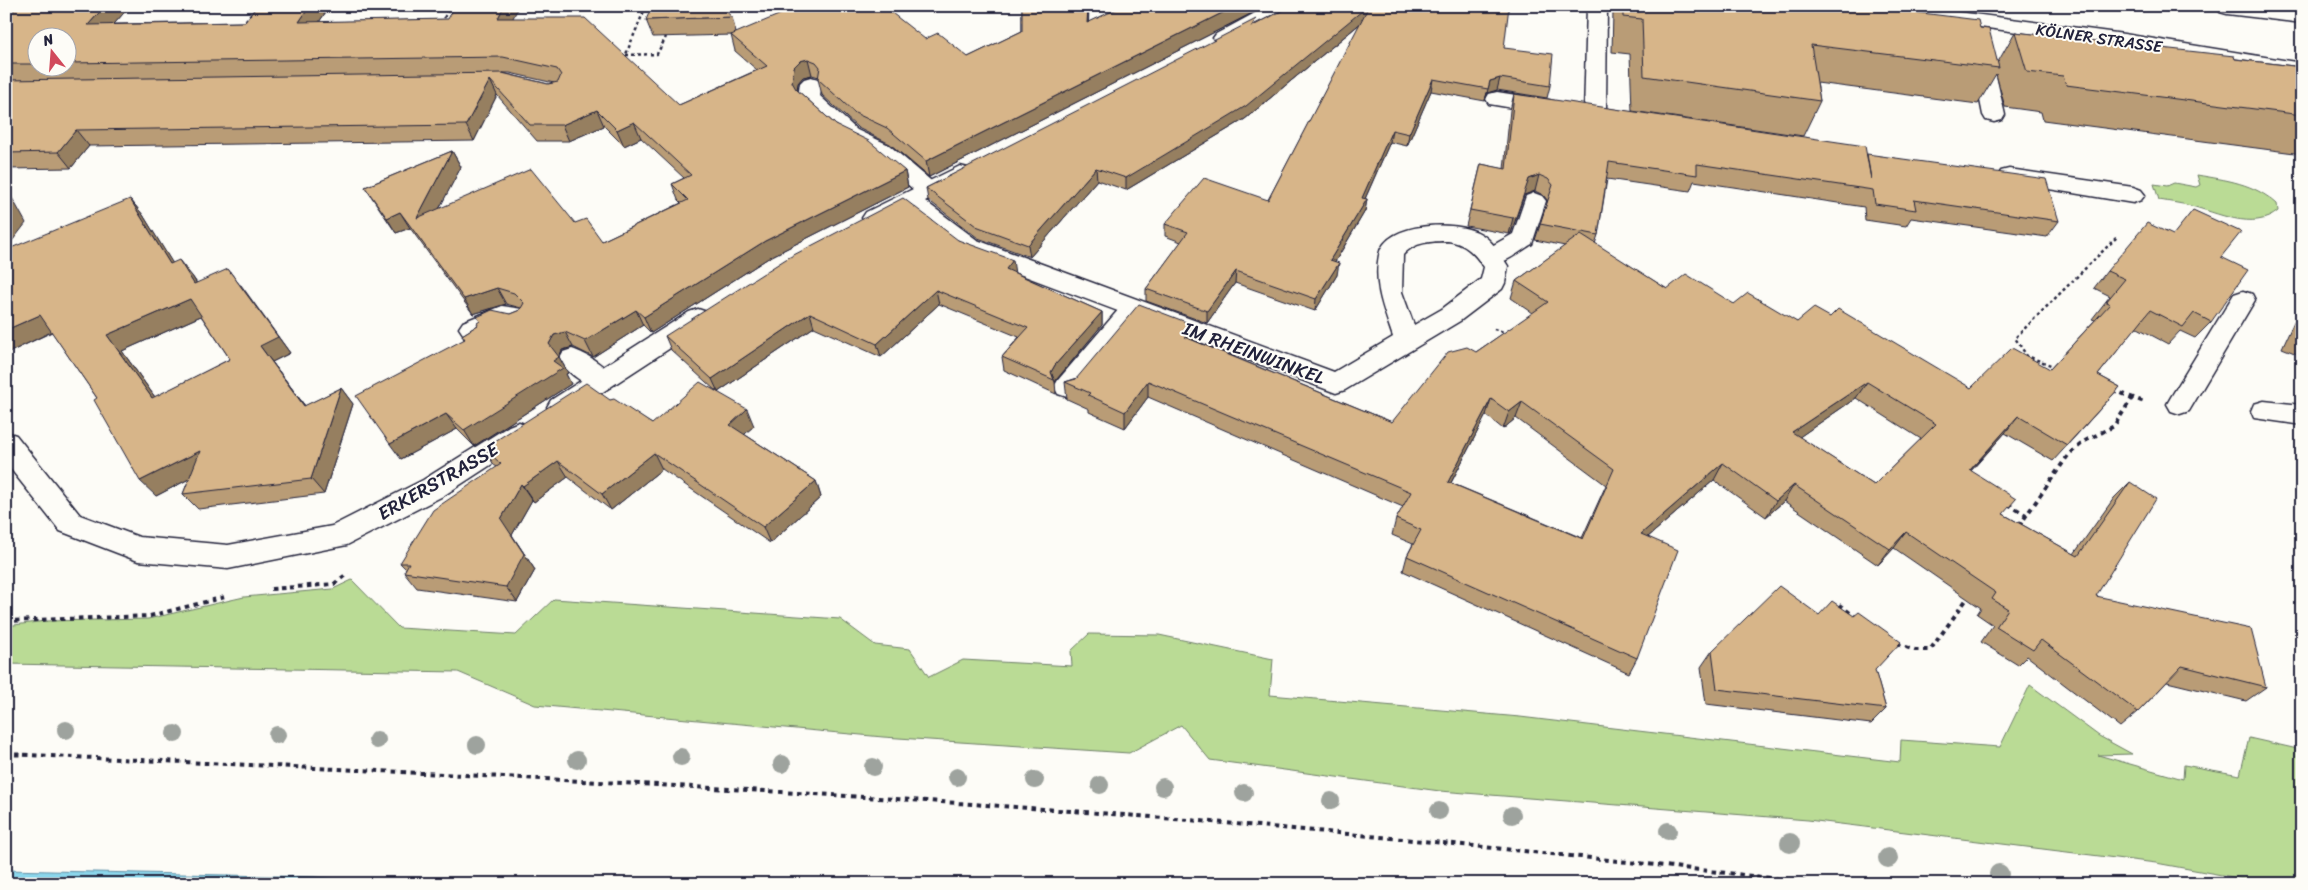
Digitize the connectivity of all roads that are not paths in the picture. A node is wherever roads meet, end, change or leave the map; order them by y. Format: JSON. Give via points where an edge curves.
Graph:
{"nodes":[{"id":1,"x":1284,"y":6,"type":"edge"},
{"id":2,"x":1596,"y":6,"type":"edge"},
{"id":3,"x":1866,"y":6,"type":"edge"},
{"id":4,"x":2227,"y":8,"type":"dead end"},
{"id":5,"x":2302,"y":17,"type":"edge"},
{"id":6,"x":1970,"y":20,"type":"junction"},
{"id":7,"x":1203,"y":48,"type":"edge"},
{"id":8,"x":2302,"y":69,"type":"edge"},
{"id":9,"x":811,"y":83,"type":"dead end"},
{"id":10,"x":1497,"y":99,"type":"dead end"},
{"id":11,"x":1578,"y":111,"type":"junction"},
{"id":12,"x":1994,"y":115,"type":"dead end"},
{"id":13,"x":1644,"y":121,"type":"edge"},
{"id":14,"x":981,"y":163,"type":"edge"},
{"id":15,"x":1986,"y":172,"type":"edge"},
{"id":16,"x":918,"y":195,"type":"junction"},
{"id":17,"x":2133,"y":195,"type":"dead end"},
{"id":18,"x":1534,"y":201,"type":"dead end"},
{"id":19,"x":849,"y":230,"type":"edge"},
{"id":20,"x":1490,"y":258,"type":"junction"},
{"id":21,"x":2243,"y":300,"type":"edge"},
{"id":22,"x":715,"y":307,"type":"edge"},
{"id":23,"x":1134,"y":308,"type":"junction"},
{"id":24,"x":518,"y":319,"type":"edge"},
{"id":25,"x":472,"y":328,"type":"edge"},
{"id":26,"x":1406,"y":341,"type":"junction"},
{"id":27,"x":572,"y":359,"type":"dead end"},
{"id":28,"x":601,"y":380,"type":"junction"},
{"id":29,"x":1067,"y":387,"type":"dead end"},
{"id":30,"x":2180,"y":404,"type":"dead end"},
{"id":31,"x":2264,"y":411,"type":"dead end"},
{"id":32,"x":2302,"y":415,"type":"edge"},
{"id":33,"x":6,"y":443,"type":"edge"}],
"edges":[{"from":1,"to":7,"type":"street"},
{"from":2,"to":11,"type":"street"},
{"from":3,"to":6,"type":"street","name":"KÖLNER STRASSE"},
{"from":4,"to":5,"type":"street"},
{"from":6,"to":8,"type":"street","name":"KÖLNER STRASSE","via":[[2124,40]]},
{"from":6,"to":12,"type":"street"},
{"from":9,"to":16,"type":"street","name":"IM RHEINWINKEL","via":[[809,98],[849,135],[882,150]]},
{"from":10,"to":11,"type":"street"},
{"from":11,"to":13,"type":"street"},
{"from":14,"to":16,"type":"street"},
{"from":15,"to":17,"type":"street"},
{"from":16,"to":19,"type":"street"},
{"from":16,"to":23,"type":"street","name":"IM RHEINWINKEL","via":[[969,246]]},
{"from":18,"to":20,"type":"street","via":[[1524,238]]},
{"from":20,"to":26,"type":"street","name":"IM RHEINWINKEL","via":[[1496,266],[1493,283],[1451,315]]},
{"from":20,"to":26,"type":"street","via":[[1471,239],[1449,234],[1424,234],[1403,241],[1391,254],[1389,267],[1390,292]]},
{"from":21,"to":30,"type":"street"},
{"from":22,"to":28,"type":"street","name":"ERKERSTRASSE"},
{"from":23,"to":26,"type":"street","name":"IM RHEINWINKEL","via":[[1336,383]]},
{"from":23,"to":29,"type":"street"},
{"from":24,"to":25,"type":"street","via":[[512,314],[502,315]]},
{"from":27,"to":28,"type":"street"},
{"from":28,"to":33,"type":"street","name":"ERKERSTRASSE","via":[[432,488],[337,537],[228,557],[138,549],[70,523]]},
{"from":31,"to":32,"type":"street"}]}
